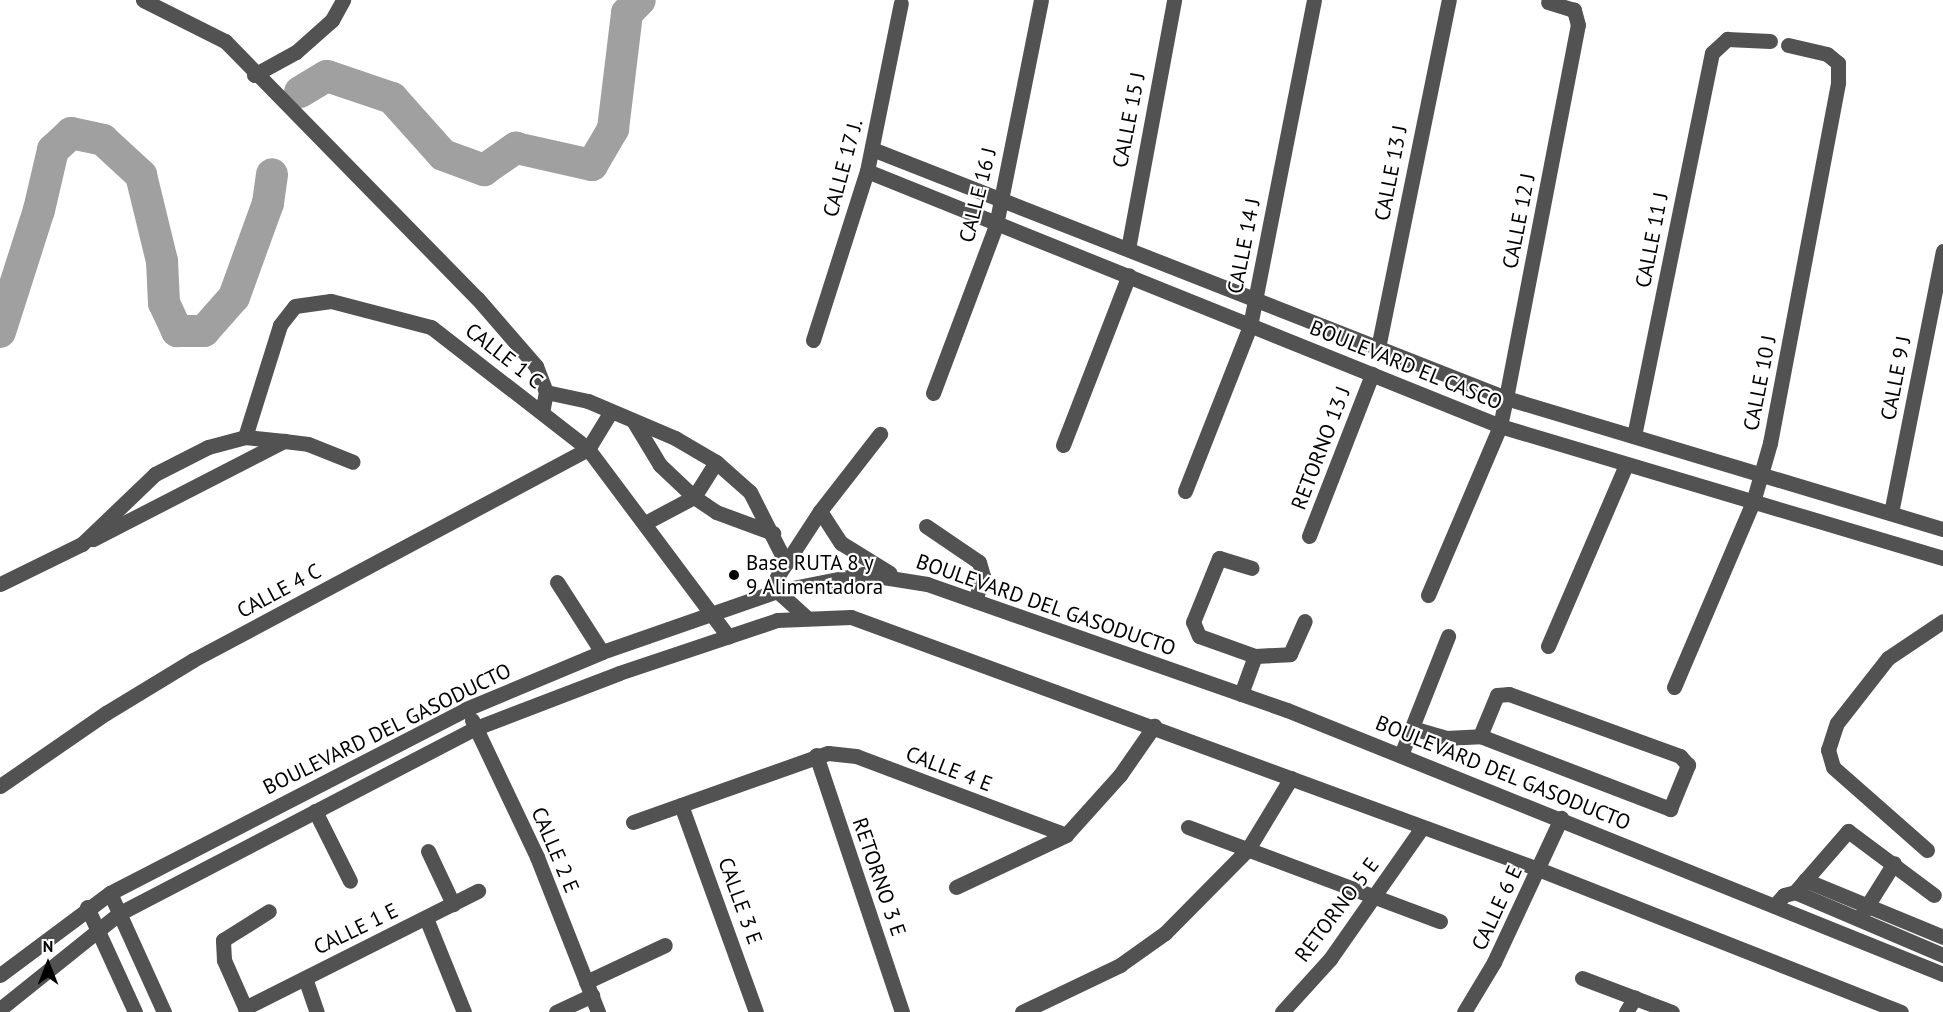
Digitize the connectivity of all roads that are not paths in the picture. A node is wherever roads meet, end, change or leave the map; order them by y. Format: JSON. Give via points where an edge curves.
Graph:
{"nodes":[{"id":1,"x":343,"y":0,"type":"edge"},
{"id":2,"x":1041,"y":0,"type":"edge"},
{"id":3,"x":1174,"y":0,"type":"edge"},
{"id":4,"x":1314,"y":0,"type":"edge"},
{"id":5,"x":146,"y":1,"type":"edge"},
{"id":6,"x":1548,"y":2,"type":"dead end"},
{"id":7,"x":901,"y":3,"type":"dead end"},
{"id":8,"x":1448,"y":3,"type":"edge"},
{"id":9,"x":1770,"y":41,"type":"dead end"},
{"id":10,"x":1788,"y":45,"type":"dead end"},
{"id":11,"x":254,"y":75,"type":"junction"},
{"id":12,"x":872,"y":149,"type":"junction"},
{"id":13,"x":867,"y":171,"type":"junction"},
{"id":14,"x":1002,"y":201,"type":"junction"},
{"id":15,"x":996,"y":225,"type":"junction"},
{"id":16,"x":1128,"y":249,"type":"junction"},
{"id":17,"x":1943,"y":250,"type":"edge"},
{"id":18,"x":1129,"y":275,"type":"junction"},
{"id":19,"x":1255,"y":301,"type":"junction"},
{"id":20,"x":1250,"y":326,"type":"junction"},
{"id":21,"x":813,"y":340,"type":"dead end"},
{"id":22,"x":1378,"y":348,"type":"junction"},
{"id":23,"x":1372,"y":374,"type":"junction"},
{"id":24,"x":546,"y":392,"type":"junction"},
{"id":25,"x":933,"y":393,"type":"dead end"},
{"id":26,"x":1506,"y":398,"type":"junction"},
{"id":27,"x":542,"y":413,"type":"junction"},
{"id":28,"x":610,"y":413,"type":"junction"},
{"id":29,"x":634,"y":422,"type":"junction"},
{"id":30,"x":1500,"y":426,"type":"junction"},
{"id":31,"x":880,"y":434,"type":"dead end"},
{"id":32,"x":1634,"y":436,"type":"junction"},
{"id":33,"x":245,"y":437,"type":"junction"},
{"id":34,"x":284,"y":441,"type":"junction"},
{"id":35,"x":1063,"y":445,"type":"dead end"},
{"id":36,"x":588,"y":449,"type":"junction"},
{"id":37,"x":353,"y":462,"type":"dead end"},
{"id":38,"x":716,"y":462,"type":"junction"},
{"id":39,"x":1626,"y":465,"type":"junction"},
{"id":40,"x":1761,"y":475,"type":"junction"},
{"id":41,"x":1185,"y":491,"type":"dead end"},
{"id":42,"x":694,"y":497,"type":"junction"},
{"id":43,"x":1753,"y":502,"type":"junction"},
{"id":44,"x":820,"y":511,"type":"junction"},
{"id":45,"x":1891,"y":513,"type":"junction"},
{"id":46,"x":645,"y":523,"type":"junction"},
{"id":47,"x":926,"y":526,"type":"dead end"},
{"id":48,"x":1943,"y":529,"type":"edge"},
{"id":49,"x":772,"y":533,"type":"junction"},
{"id":50,"x":1309,"y":536,"type":"dead end"},
{"id":51,"x":82,"y":544,"type":"junction"},
{"id":52,"x":1943,"y":558,"type":"edge"},
{"id":53,"x":786,"y":563,"type":"junction"},
{"id":54,"x":1252,"y":568,"type":"dead end"},
{"id":55,"x":898,"y":577,"type":"junction"},
{"id":56,"x":557,"y":582,"type":"dead end"},
{"id":57,"x":0,"y":584,"type":"edge"},
{"id":58,"x":777,"y":591,"type":"junction"},
{"id":59,"x":1428,"y":595,"type":"dead end"},
{"id":60,"x":975,"y":601,"type":"junction"},
{"id":61,"x":716,"y":613,"type":"junction"},
{"id":62,"x":806,"y":617,"type":"junction"},
{"id":63,"x":1305,"y":621,"type":"dead end"},
{"id":64,"x":1943,"y":621,"type":"edge"},
{"id":65,"x":728,"y":636,"type":"junction"},
{"id":66,"x":1448,"y":636,"type":"dead end"},
{"id":67,"x":1548,"y":646,"type":"dead end"},
{"id":68,"x":603,"y":652,"type":"junction"},
{"id":69,"x":1255,"y":656,"type":"junction"},
{"id":70,"x":1674,"y":687,"type":"dead end"},
{"id":71,"x":1241,"y":694,"type":"junction"},
{"id":72,"x":466,"y":709,"type":"junction"},
{"id":73,"x":1155,"y":726,"type":"junction"},
{"id":74,"x":476,"y":728,"type":"junction"},
{"id":75,"x":1412,"y":728,"type":"junction"},
{"id":76,"x":1480,"y":736,"type":"junction"},
{"id":77,"x":816,"y":755,"type":"junction"},
{"id":78,"x":1401,"y":755,"type":"junction"},
{"id":79,"x":1291,"y":778,"type":"junction"},
{"id":80,"x":0,"y":786,"type":"edge"},
{"id":81,"x":681,"y":805,"type":"junction"},
{"id":82,"x":315,"y":811,"type":"junction"},
{"id":83,"x":1561,"y":818,"type":"junction"},
{"id":84,"x":633,"y":822,"type":"dead end"},
{"id":85,"x":1188,"y":827,"type":"dead end"},
{"id":86,"x":1421,"y":829,"type":"junction"},
{"id":87,"x":1065,"y":835,"type":"junction"},
{"id":88,"x":1248,"y":849,"type":"junction"},
{"id":89,"x":1927,"y":850,"type":"dead end"},
{"id":90,"x":428,"y":851,"type":"dead end"},
{"id":91,"x":1894,"y":863,"type":"junction"},
{"id":92,"x":1538,"y":869,"type":"junction"},
{"id":93,"x":350,"y":881,"type":"dead end"},
{"id":94,"x":1800,"y":886,"type":"junction"},
{"id":95,"x":956,"y":887,"type":"dead end"},
{"id":96,"x":478,"y":891,"type":"dead end"},
{"id":97,"x":110,"y":892,"type":"junction"},
{"id":98,"x":1934,"y":895,"type":"dead end"},
{"id":99,"x":1376,"y":897,"type":"junction"},
{"id":100,"x":453,"y":904,"type":"junction"},
{"id":101,"x":1775,"y":905,"type":"junction"},
{"id":102,"x":1867,"y":905,"type":"junction"},
{"id":103,"x":87,"y":907,"type":"junction"},
{"id":104,"x":269,"y":911,"type":"dead end"},
{"id":105,"x":120,"y":913,"type":"junction"},
{"id":106,"x":426,"y":918,"type":"junction"},
{"id":107,"x":1859,"y":919,"type":"junction"},
{"id":108,"x":1440,"y":921,"type":"dead end"},
{"id":109,"x":97,"y":928,"type":"junction"},
{"id":110,"x":1943,"y":937,"type":"edge"},
{"id":111,"x":665,"y":945,"type":"dead end"},
{"id":112,"x":1943,"y":955,"type":"edge"},
{"id":113,"x":1943,"y":974,"type":"edge"},
{"id":114,"x":0,"y":975,"type":"edge"},
{"id":115,"x":305,"y":978,"type":"junction"},
{"id":116,"x":1582,"y":978,"type":"dead end"},
{"id":117,"x":589,"y":988,"type":"junction"},
{"id":118,"x":1635,"y":997,"type":"junction"},
{"id":119,"x":0,"y":1009,"type":"edge"},
{"id":120,"x":246,"y":1010,"type":"edge"},
{"id":121,"x":135,"y":1012,"type":"edge"},
{"id":122,"x":164,"y":1012,"type":"edge"},
{"id":123,"x":317,"y":1012,"type":"edge"},
{"id":124,"x":464,"y":1012,"type":"edge"},
{"id":125,"x":556,"y":1012,"type":"edge"},
{"id":126,"x":598,"y":1012,"type":"edge"},
{"id":127,"x":756,"y":1012,"type":"edge"},
{"id":128,"x":902,"y":1012,"type":"edge"},
{"id":129,"x":1022,"y":1012,"type":"edge"},
{"id":130,"x":1282,"y":1012,"type":"edge"},
{"id":131,"x":1464,"y":1012,"type":"edge"},
{"id":132,"x":1626,"y":1012,"type":"edge"},
{"id":133,"x":1672,"y":1012,"type":"edge"},
{"id":134,"x":1901,"y":1012,"type":"edge"}],
"edges":[{"from":1,"to":11,"type":"street","via":[[332,20],[297,52]]},
{"from":2,"to":14,"type":"street","name":"CALLE 16 J"},
{"from":3,"to":16,"type":"street","name":"CALLE 15 J"},
{"from":4,"to":19,"type":"street","name":"CALLE 14 J"},
{"from":5,"to":11,"type":"street","via":[[225,41]]},
{"from":6,"to":26,"type":"street","name":"CALLE 12 J","via":[[1574,10],[1578,25]]},
{"from":7,"to":12,"type":"street","name":"CALLE 17 J."},
{"from":8,"to":22,"type":"street","name":"CALLE 13 J"},
{"from":9,"to":32,"type":"street","name":"CALLE 11 J","via":[[1727,39],[1712,53]]},
{"from":10,"to":40,"type":"street","name":"CALLE 10 J","via":[[1827,54],[1838,63],[1839,72]]},
{"from":11,"to":24,"type":"street","via":[[477,298],[536,366]]},
{"from":12,"to":13,"type":"street","name":"CALLE 17 J."},
{"from":12,"to":14,"type":"street","name":"BOULEVARD EL CASCO"},
{"from":13,"to":15,"type":"street","name":"BOULEVARD EL CASCO"},
{"from":13,"to":21,"type":"street","name":"CALLE 17 J."},
{"from":14,"to":15,"type":"street","name":"CALLE 16 J"},
{"from":14,"to":16,"type":"street","name":"BOULEVARD EL CASCO"},
{"from":15,"to":18,"type":"street","name":"BOULEVARD EL CASCO"},
{"from":15,"to":25,"type":"street","name":"CALLE 16 J"},
{"from":16,"to":19,"type":"street","name":"BOULEVARD EL CASCO"},
{"from":17,"to":45,"type":"street","name":"CALLE 9 J"},
{"from":18,"to":20,"type":"street","name":"BOULEVARD EL CASCO"},
{"from":18,"to":35,"type":"street"},
{"from":19,"to":20,"type":"street","name":"CALLE 14 J"},
{"from":19,"to":22,"type":"street","name":"BOULEVARD EL CASCO"},
{"from":20,"to":23,"type":"street","name":"BOULEVARD EL CASCO"},
{"from":20,"to":41,"type":"street","name":"CALLE 14 J"},
{"from":22,"to":26,"type":"street","name":"BOULEVARD EL CASCO"},
{"from":23,"to":30,"type":"street","name":"BOULEVARD EL CASCO"},
{"from":23,"to":50,"type":"street","name":"RETORNO 13 J"},
{"from":24,"to":27,"type":"street"},
{"from":24,"to":28,"type":"street","via":[[588,401]]},
{"from":26,"to":30,"type":"street","name":"CALLE 12 J"},
{"from":26,"to":32,"type":"street","name":"BOULEVARD EL CASCO"},
{"from":27,"to":33,"type":"street","name":"CALLE 1 C","via":[[431,327],[331,301],[295,306],[280,325]]},
{"from":27,"to":36,"type":"street","name":"CALLE 1 C"},
{"from":28,"to":29,"type":"street"},
{"from":28,"to":36,"type":"street"},
{"from":29,"to":38,"type":"street"},
{"from":29,"to":42,"type":"street","via":[[660,465]]},
{"from":30,"to":39,"type":"street","name":"BOULEVARD EL CASCO"},
{"from":30,"to":59,"type":"street"},
{"from":31,"to":44,"type":"street"},
{"from":32,"to":40,"type":"street","name":"BOULEVARD EL CASCO"},
{"from":33,"to":34,"type":"street"},
{"from":33,"to":51,"type":"street","via":[[208,447],[155,474]]},
{"from":34,"to":37,"type":"street","via":[[329,450]]},
{"from":34,"to":51,"type":"street"},
{"from":36,"to":46,"type":"street","name":"CALLE 1 C"},
{"from":36,"to":80,"type":"street","name":"CALLE 4 C","via":[[193,660],[106,712]]},
{"from":38,"to":42,"type":"street"},
{"from":38,"to":49,"type":"street","via":[[750,492]]},
{"from":39,"to":43,"type":"street","name":"BOULEVARD EL CASCO"},
{"from":39,"to":67,"type":"street"},
{"from":40,"to":43,"type":"street","name":"CALLE 10 J"},
{"from":40,"to":45,"type":"street","name":"BOULEVARD EL CASCO"},
{"from":42,"to":46,"type":"street"},
{"from":42,"to":49,"type":"street","via":[[716,512]]},
{"from":43,"to":52,"type":"street","name":"BOULEVARD EL CASCO"},
{"from":43,"to":70,"type":"street","name":"CALLE 10 J"},
{"from":44,"to":53,"type":"street"},
{"from":44,"to":55,"type":"street","via":[[841,543]]},
{"from":45,"to":48,"type":"street","name":"BOULEVARD EL CASCO"},
{"from":46,"to":61,"type":"street","name":"CALLE 1 C"},
{"from":47,"to":60,"type":"street","via":[[979,562],[983,576]]},
{"from":49,"to":53,"type":"street"},
{"from":51,"to":57,"type":"street"},
{"from":53,"to":58,"type":"street","via":[[777,577]]},
{"from":54,"to":69,"type":"street","via":[[1227,558],[1214,564],[1193,630]]},
{"from":55,"to":58,"type":"street","name":"BOULEVARD DEL GASODUCTO","via":[[835,577]]},
{"from":55,"to":60,"type":"street","name":"BOULEVARD DEL GASODUCTO"},
{"from":56,"to":68,"type":"street"},
{"from":58,"to":61,"type":"street","name":"BOULEVARD DEL GASODUCTO"},
{"from":58,"to":62,"type":"street"},
{"from":60,"to":71,"type":"street","name":"BOULEVARD DEL GASODUCTO"},
{"from":61,"to":65,"type":"street","name":"CALLE 1 C"},
{"from":61,"to":68,"type":"street","name":"BOULEVARD DEL GASODUCTO"},
{"from":62,"to":65,"type":"street","name":"BOULEVARD DEL GASODUCTO"},
{"from":62,"to":73,"type":"street","name":"BOULEVARD DEL GASODUCTO","via":[[851,617],[890,629]]},
{"from":63,"to":69,"type":"street","via":[[1290,654]]},
{"from":64,"to":89,"type":"street","via":[[1888,658],[1837,723],[1828,750],[1833,767]]},
{"from":65,"to":74,"type":"street","name":"BOULEVARD DEL GASODUCTO"},
{"from":66,"to":75,"type":"street"},
{"from":68,"to":72,"type":"street","name":"BOULEVARD DEL GASODUCTO"},
{"from":69,"to":71,"type":"street"},
{"from":71,"to":78,"type":"street","name":"BOULEVARD DEL GASODUCTO"},
{"from":72,"to":74,"type":"street","name":"CALLE 2 E"},
{"from":72,"to":97,"type":"street","name":"BOULEVARD DEL GASODUCTO"},
{"from":73,"to":79,"type":"street","name":"BOULEVARD DEL GASODUCTO"},
{"from":73,"to":87,"type":"street","via":[[1120,775]]},
{"from":74,"to":82,"type":"street","name":"BOULEVARD DEL GASODUCTO"},
{"from":74,"to":117,"type":"street","name":"CALLE 2 E","via":[[537,857]]},
{"from":75,"to":76,"type":"street","via":[[1446,738]]},
{"from":75,"to":78,"type":"street"},
{"from":76,"to":76,"type":"street","via":[[1670,809],[1688,765],[1680,756],[1509,694],[1497,695]]},
{"from":77,"to":81,"type":"street"},
{"from":77,"to":87,"type":"street","name":"CALLE 4 E","via":[[856,756]]},
{"from":77,"to":128,"type":"street","name":"RETORNO 3 E"},
{"from":78,"to":83,"type":"street","name":"BOULEVARD DEL GASODUCTO"},
{"from":79,"to":86,"type":"street","name":"BOULEVARD DEL GASODUCTO"},
{"from":79,"to":88,"type":"street"},
{"from":81,"to":84,"type":"street"},
{"from":81,"to":127,"type":"street","name":"CALLE 3 E"},
{"from":82,"to":93,"type":"street"},
{"from":82,"to":105,"type":"street","name":"BOULEVARD DEL GASODUCTO"},
{"from":83,"to":92,"type":"street","name":"CALLE 6 E"},
{"from":83,"to":101,"type":"street","name":"BOULEVARD DEL GASODUCTO"},
{"from":85,"to":88,"type":"street"},
{"from":86,"to":92,"type":"street","name":"BOULEVARD DEL GASODUCTO"},
{"from":86,"to":99,"type":"street","name":"RETORNO 5 E"},
{"from":87,"to":95,"type":"street"},
{"from":88,"to":99,"type":"street"},
{"from":88,"to":129,"type":"street","via":[[1204,898],[1156,940],[1120,965]]},
{"from":90,"to":100,"type":"street"},
{"from":91,"to":94,"type":"street","via":[[1848,831]]},
{"from":91,"to":98,"type":"street"},
{"from":91,"to":102,"type":"street"},
{"from":92,"to":131,"type":"street","name":"CALLE 6 E","via":[[1494,962]]},
{"from":92,"to":134,"type":"street","name":"BOULEVARD DEL GASODUCTO"},
{"from":94,"to":101,"type":"street"},
{"from":94,"to":102,"type":"street"},
{"from":94,"to":107,"type":"street"},
{"from":96,"to":100,"type":"street","name":"CALLE 1 E"},
{"from":97,"to":103,"type":"street","name":"BOULEVARD DEL GASODUCTO"},
{"from":97,"to":105,"type":"street"},
{"from":99,"to":108,"type":"street"},
{"from":99,"to":130,"type":"street","name":"RETORNO 5 E","via":[[1330,959]]},
{"from":100,"to":106,"type":"street","name":"CALLE 1 E"},
{"from":101,"to":113,"type":"street","name":"BOULEVARD DEL GASODUCTO"},
{"from":102,"to":107,"type":"street"},
{"from":102,"to":110,"type":"street"},
{"from":103,"to":109,"type":"street"},
{"from":103,"to":114,"type":"street","name":"BOULEVARD DEL GASODUCTO"},
{"from":104,"to":120,"type":"street","via":[[229,933],[221,949]]},
{"from":105,"to":109,"type":"street","name":"BOULEVARD DEL GASODUCTO"},
{"from":105,"to":122,"type":"street"},
{"from":106,"to":115,"type":"street","name":"CALLE 1 E"},
{"from":106,"to":124,"type":"street","name":"CALLE 1 E"},
{"from":107,"to":112,"type":"street"},
{"from":109,"to":119,"type":"street","name":"BOULEVARD DEL GASODUCTO"},
{"from":109,"to":121,"type":"street"},
{"from":111,"to":117,"type":"street"},
{"from":115,"to":120,"type":"street","name":"CALLE 1 E"},
{"from":115,"to":123,"type":"street","name":"CALLE 1 E"},
{"from":116,"to":118,"type":"street"},
{"from":117,"to":125,"type":"street"},
{"from":117,"to":126,"type":"street","name":"CALLE 2 E"},
{"from":118,"to":132,"type":"street"},
{"from":118,"to":133,"type":"street"}]}
